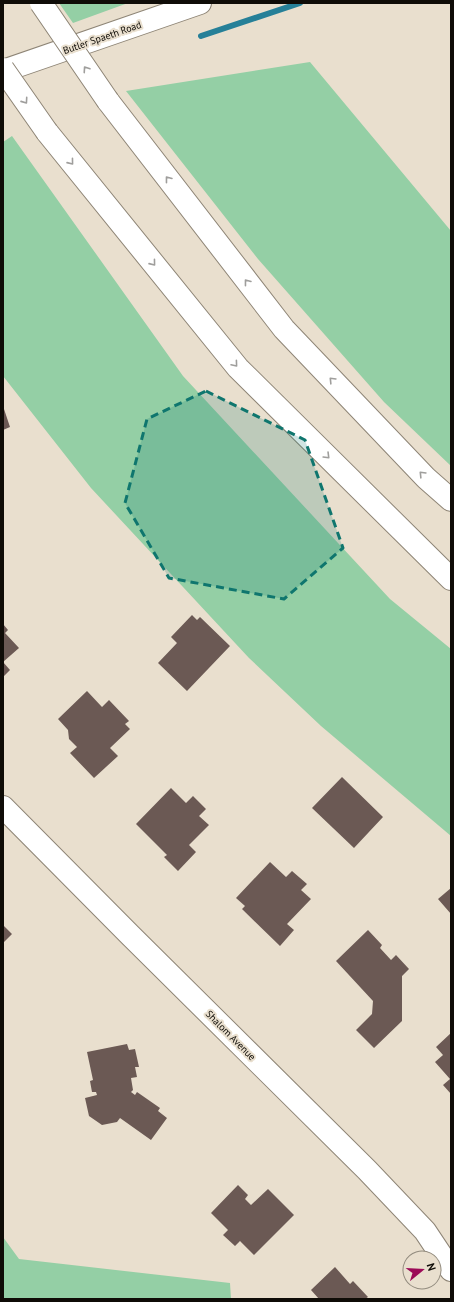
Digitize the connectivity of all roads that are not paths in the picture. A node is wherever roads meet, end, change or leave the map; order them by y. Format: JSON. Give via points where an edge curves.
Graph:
{"nodes":[{"id":1,"x":41,"y":3,"type":"edge"},
{"id":2,"x":200,"y":3,"type":"edge"},
{"id":3,"x":3,"y":70,"type":"edge"},
{"id":4,"x":451,"y":500,"type":"edge"},
{"id":5,"x":451,"y":578,"type":"edge"},
{"id":6,"x":3,"y":807,"type":"edge"},
{"id":7,"x":451,"y":1270,"type":"edge"}],
"edges":[{"from":4,"to":1,"type":"main road","one_way":true,"bridge":true,"via":[[426,478],[284,329],[108,101]]},
{"from":2,"to":3,"type":"main road","name":"Butler Spaeth Road"},
{"from":3,"to":5,"type":"main road","one_way":true,"bridge":true,"via":[[47,132],[238,368]]},
{"from":6,"to":7,"type":"main road","name":"Shalom Avenue","via":[[367,1170],[425,1231]]}]}
